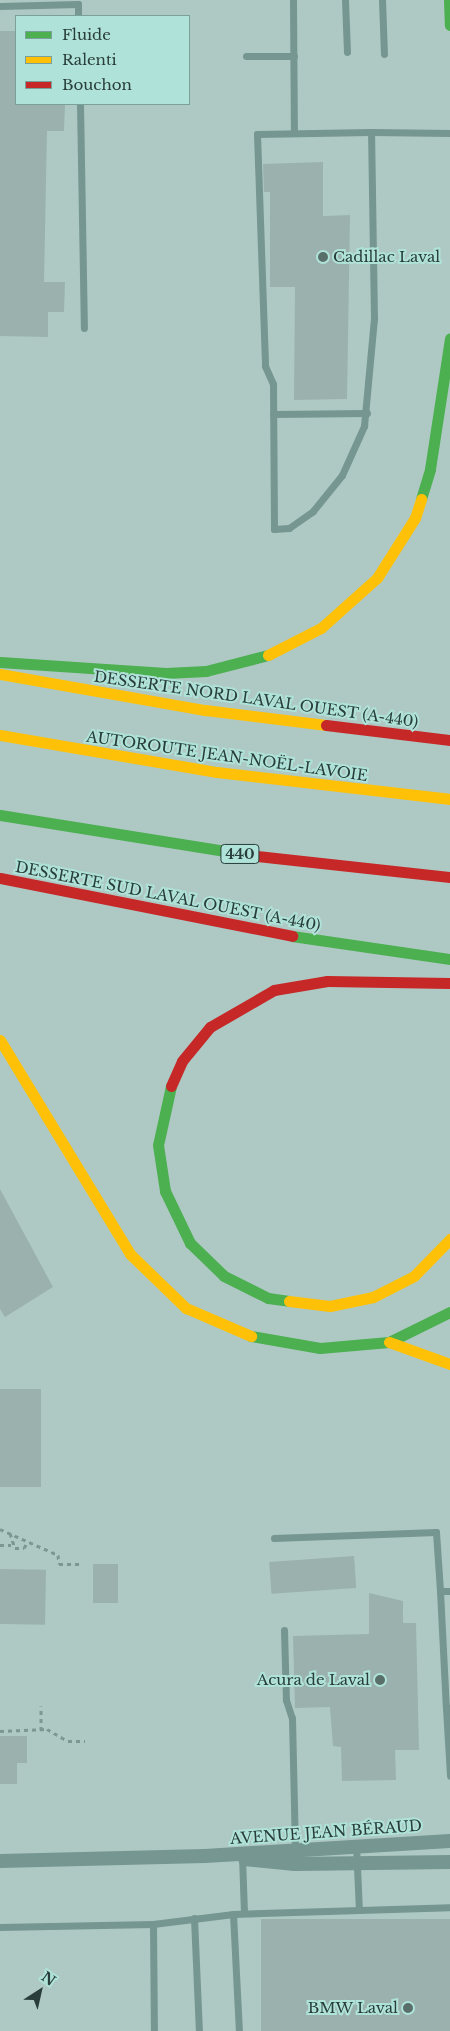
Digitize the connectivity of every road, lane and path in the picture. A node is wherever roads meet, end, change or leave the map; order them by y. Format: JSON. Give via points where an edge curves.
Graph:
{"nodes":[{"id":1,"x":293,"y":0,"type":"edge"},
{"id":2,"x":345,"y":0,"type":"edge"},
{"id":3,"x":382,"y":0,"type":"edge"},
{"id":4,"x":449,"y":0,"type":"edge"},
{"id":5,"x":0,"y":6,"type":"edge"},
{"id":6,"x":78,"y":15,"type":"edge"},
{"id":7,"x":450,"y":25,"type":"edge"},
{"id":8,"x":347,"y":52,"type":"dead end"},
{"id":9,"x":384,"y":54,"type":"dead end"},
{"id":10,"x":246,"y":56,"type":"dead end"},
{"id":11,"x":294,"y":56,"type":"junction"},
{"id":12,"x":80,"y":105,"type":"edge"},
{"id":13,"x":371,"y":132,"type":"junction"},
{"id":14,"x":450,"y":132,"type":"edge"},
{"id":15,"x":294,"y":133,"type":"junction"},
{"id":16,"x":84,"y":328,"type":"dead end"},
{"id":17,"x":450,"y":339,"type":"edge"},
{"id":18,"x":367,"y":413,"type":"junction"},
{"id":19,"x":273,"y":414,"type":"junction"},
{"id":20,"x":0,"y":662,"type":"edge"},
{"id":21,"x":0,"y":674,"type":"edge"},
{"id":22,"x":9,"y":722,"type":"dead end"},
{"id":23,"x":0,"y":735,"type":"edge"},
{"id":24,"x":450,"y":740,"type":"edge"},
{"id":25,"x":155,"y":763,"type":"junction"},
{"id":26,"x":450,"y":799,"type":"edge"},
{"id":27,"x":0,"y":815,"type":"edge"},
{"id":28,"x":0,"y":878,"type":"edge"},
{"id":29,"x":450,"y":878,"type":"edge"},
{"id":30,"x":450,"y":959,"type":"edge"},
{"id":31,"x":450,"y":984,"type":"edge"},
{"id":32,"x":0,"y":1040,"type":"edge"},
{"id":33,"x":450,"y":1239,"type":"edge"},
{"id":34,"x":450,"y":1312,"type":"edge"},
{"id":35,"x":389,"y":1342,"type":"junction"},
{"id":36,"x":450,"y":1364,"type":"edge"},
{"id":37,"x":0,"y":1529,"type":"edge"},
{"id":38,"x":10,"y":1533,"type":"junction"},
{"id":39,"x":274,"y":1538,"type":"dead end"},
{"id":40,"x":28,"y":1541,"type":"junction"},
{"id":41,"x":11,"y":1544,"type":"junction"},
{"id":42,"x":0,"y":1545,"type":"edge"},
{"id":43,"x":83,"y":1564,"type":"dead end"},
{"id":44,"x":440,"y":1591,"type":"junction"},
{"id":45,"x":450,"y":1591,"type":"edge"},
{"id":46,"x":284,"y":1630,"type":"dead end"},
{"id":47,"x":41,"y":1706,"type":"dead end"},
{"id":48,"x":448,"y":1708,"type":"edge"},
{"id":49,"x":41,"y":1730,"type":"junction"},
{"id":50,"x":0,"y":1731,"type":"edge"},
{"id":51,"x":85,"y":1741,"type":"dead end"},
{"id":52,"x":450,"y":1776,"type":"edge"},
{"id":53,"x":450,"y":1841,"type":"edge"},
{"id":54,"x":356,"y":1844,"type":"junction"},
{"id":55,"x":295,"y":1848,"type":"junction"},
{"id":56,"x":242,"y":1856,"type":"junction"},
{"id":57,"x":0,"y":1861,"type":"edge"},
{"id":58,"x":450,"y":1862,"type":"edge"},
{"id":59,"x":295,"y":1864,"type":"junction"},
{"id":60,"x":357,"y":1864,"type":"junction"},
{"id":61,"x":450,"y":1907,"type":"edge"},
{"id":62,"x":359,"y":1910,"type":"junction"},
{"id":63,"x":244,"y":1913,"type":"junction"},
{"id":64,"x":233,"y":1914,"type":"junction"},
{"id":65,"x":194,"y":1918,"type":"junction"},
{"id":66,"x":153,"y":1924,"type":"junction"},
{"id":67,"x":0,"y":1927,"type":"edge"},
{"id":68,"x":154,"y":2031,"type":"edge"},
{"id":69,"x":199,"y":2031,"type":"edge"},
{"id":70,"x":239,"y":2031,"type":"edge"}],
"edges":[{"from":1,"to":11,"type":"lane"},
{"from":2,"to":8,"type":"lane"},
{"from":3,"to":9,"type":"lane"},
{"from":4,"to":7,"type":"main road"},
{"from":5,"to":6,"type":"lane","via":[[78,4]]},
{"from":10,"to":11,"type":"lane"},
{"from":11,"to":15,"type":"lane"},
{"from":12,"to":16,"type":"lane"},
{"from":13,"to":14,"type":"lane"},
{"from":13,"to":15,"type":"lane"},
{"from":13,"to":18,"type":"lane","via":[[374,319]]},
{"from":15,"to":19,"type":"lane","via":[[257,134],[265,366],[273,384]]},
{"from":17,"to":20,"type":"main road","via":[[430,469],[415,518],[377,578],[321,628],[278,652],[206,671],[151,672]]},
{"from":18,"to":19,"type":"lane"},
{"from":18,"to":19,"type":"lane","via":[[350,460],[331,490],[299,523],[282,530],[274,529]]},
{"from":21,"to":24,"type":"main road","name":"DESSERTE NORD LAVAL OUEST (A-440)","via":[[205,710]]},
{"from":22,"to":25,"type":"main road"},
{"from":23,"to":25,"type":"main road","name":"AUTOROUTE JEAN-NOËL-LAVOIE"},
{"from":25,"to":26,"type":"main road","name":"AUTOROUTE JEAN-NOËL-LAVOIE"},
{"from":27,"to":29,"type":"main road","number":"440","via":[[207,850]]},
{"from":28,"to":30,"type":"main road","name":"DESSERTE SUD LAVAL OUEST (A-440)","via":[[225,926]]},
{"from":31,"to":33,"type":"main road","via":[[327,981],[274,990],[247,1002],[210,1028],[182,1061],[165,1101],[158,1146],[160,1175],[169,1205],[190,1244],[224,1276],[268,1298],[330,1306],[373,1297],[414,1276]]},
{"from":32,"to":35,"type":"main road","via":[[121,1240],[173,1298],[228,1329],[274,1343],[320,1348]]},
{"from":34,"to":35,"type":"main road"},
{"from":35,"to":36,"type":"main road"},
{"from":37,"to":38,"type":"path"},
{"from":38,"to":40,"type":"path"},
{"from":38,"to":41,"type":"path"},
{"from":39,"to":44,"type":"lane","via":[[436,1532]]},
{"from":40,"to":41,"type":"path","via":[[21,1549]]},
{"from":40,"to":43,"type":"path","via":[[58,1555],[59,1564]]},
{"from":41,"to":42,"type":"path"},
{"from":44,"to":45,"type":"lane"},
{"from":44,"to":48,"type":"lane"},
{"from":46,"to":55,"type":"lane"},
{"from":47,"to":49,"type":"path"},
{"from":48,"to":52,"type":"lane"},
{"from":49,"to":50,"type":"path"},
{"from":49,"to":51,"type":"path","via":[[68,1741]]},
{"from":53,"to":54,"type":"street","name":"AVENUE JEAN BÉRAUD"},
{"from":54,"to":55,"type":"street","name":"AVENUE JEAN BÉRAUD"},
{"from":54,"to":60,"type":"lane"},
{"from":55,"to":56,"type":"street","name":"AVENUE JEAN BÉRAUD"},
{"from":55,"to":59,"type":"lane"},
{"from":56,"to":57,"type":"street","name":"AVENUE JEAN BÉRAUD"},
{"from":56,"to":59,"type":"street","name":"AVENUE JEAN BÉRAUD"},
{"from":56,"to":63,"type":"lane"},
{"from":58,"to":60,"type":"street","name":"AVENUE JEAN BÉRAUD"},
{"from":59,"to":60,"type":"street","name":"AVENUE JEAN BÉRAUD"},
{"from":60,"to":62,"type":"lane"},
{"from":61,"to":62,"type":"lane"},
{"from":62,"to":63,"type":"lane"},
{"from":63,"to":64,"type":"lane"},
{"from":64,"to":65,"type":"lane"},
{"from":64,"to":70,"type":"lane"},
{"from":65,"to":66,"type":"lane"},
{"from":65,"to":69,"type":"lane"},
{"from":66,"to":67,"type":"lane"},
{"from":66,"to":68,"type":"lane"}]}
